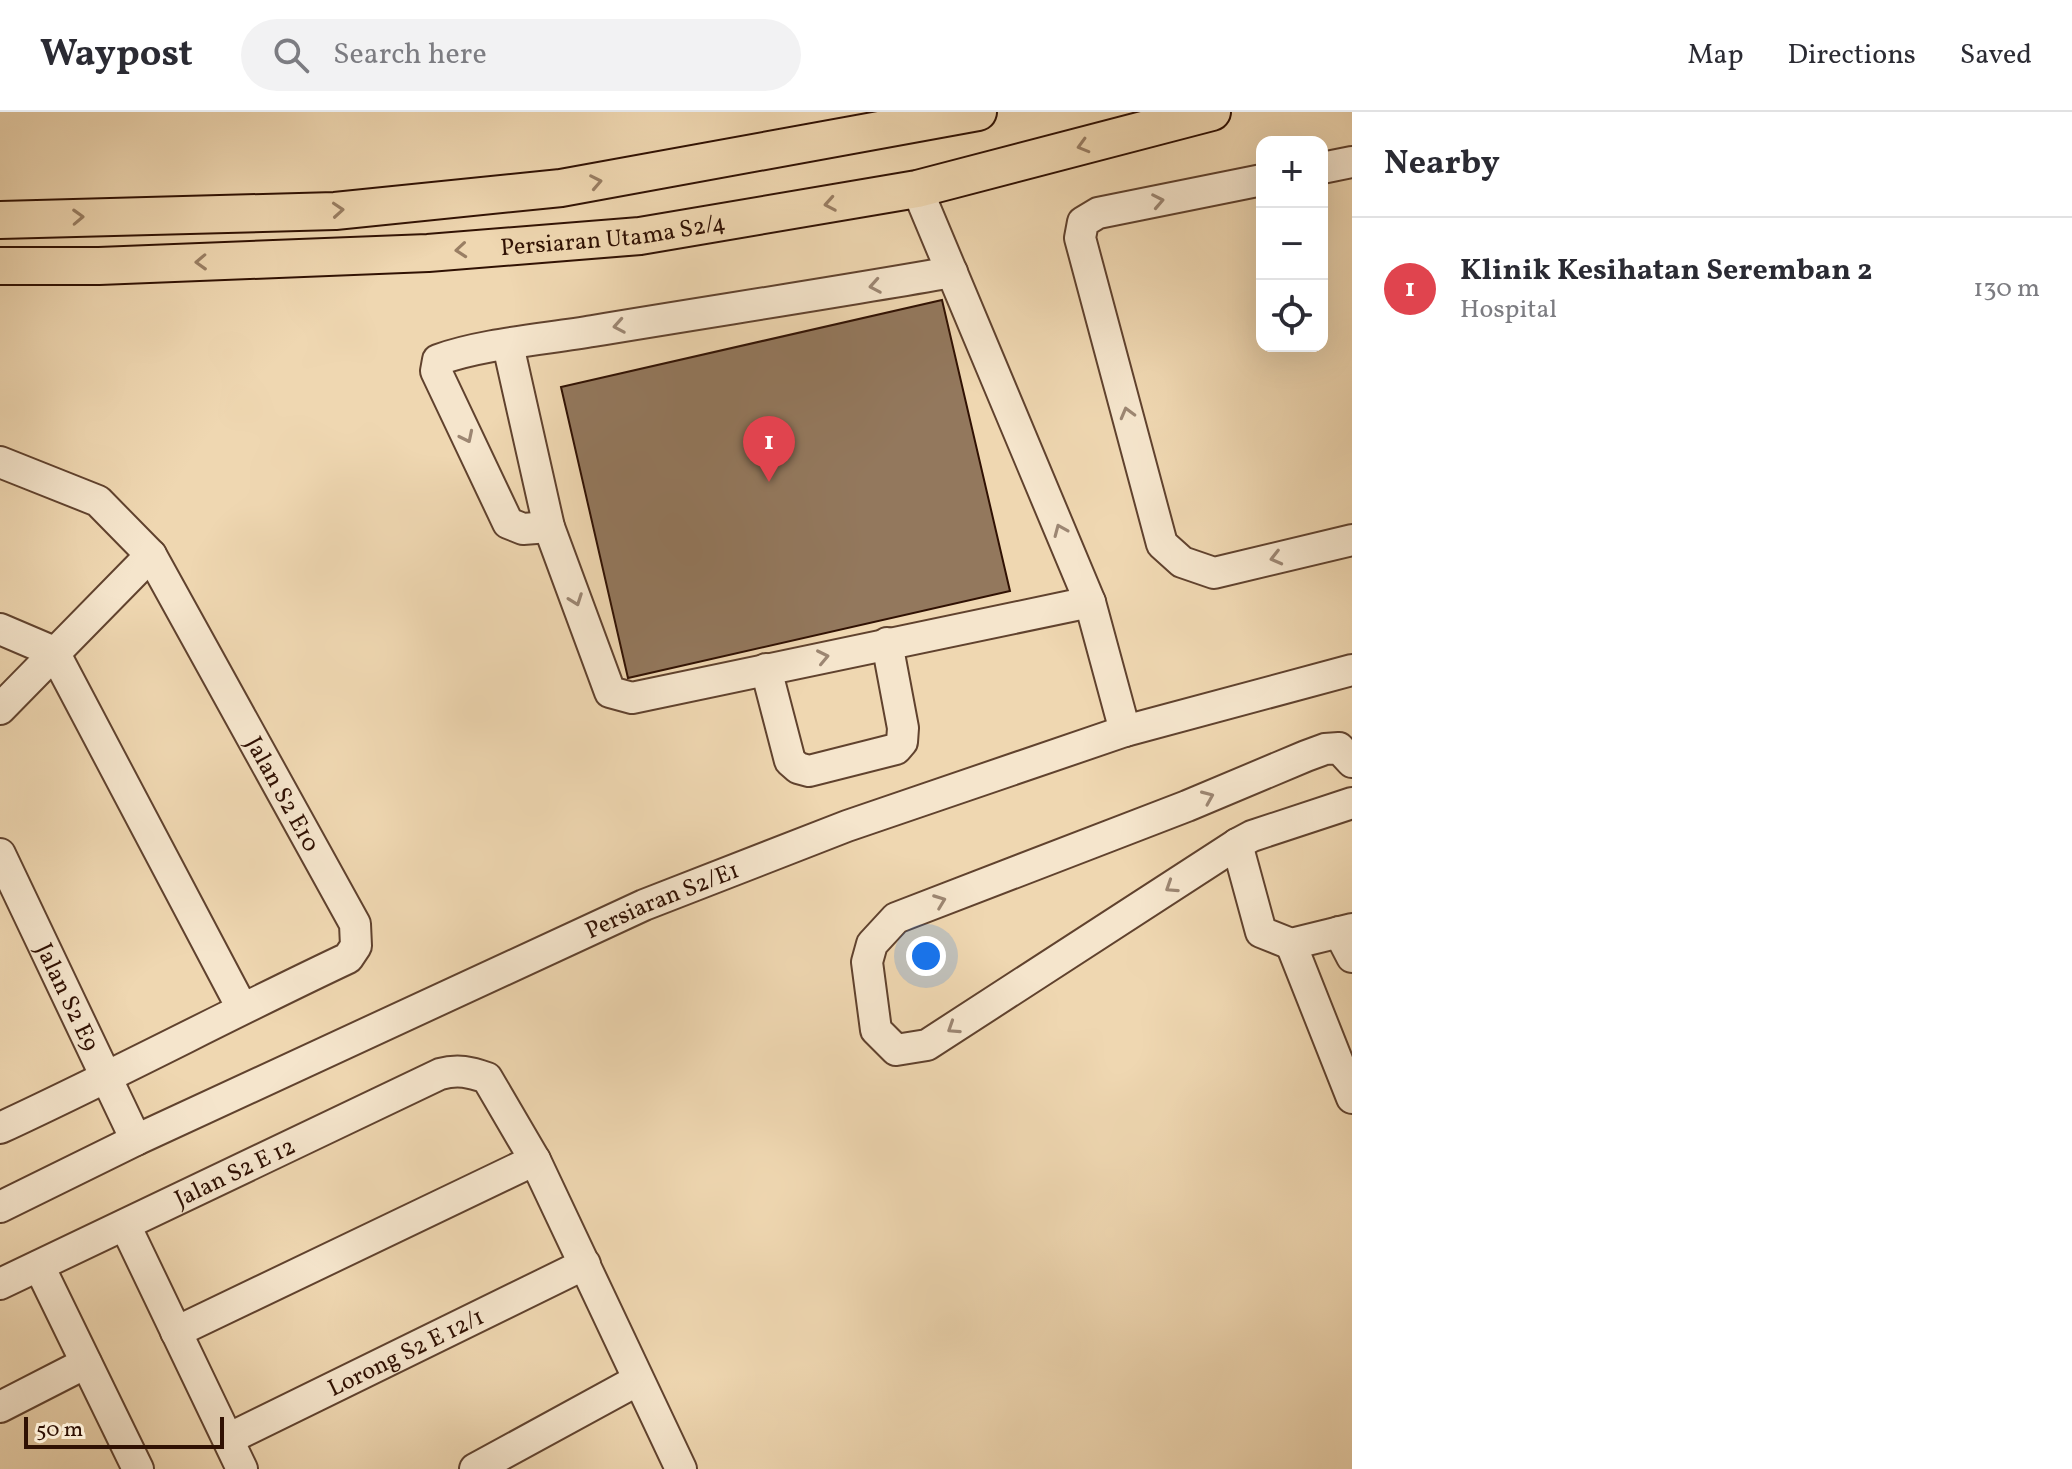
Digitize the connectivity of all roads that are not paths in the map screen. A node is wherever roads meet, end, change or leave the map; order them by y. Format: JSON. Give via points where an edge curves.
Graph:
{"nodes":[{"id":1,"x":978,"y":112,"type":"edge"},
{"id":2,"x":1212,"y":112,"type":"edge"},
{"id":3,"x":1164,"y":116,"type":"edge"},
{"id":4,"x":1352,"y":162,"type":"edge"},
{"id":5,"x":1328,"y":167,"type":"edge"},
{"id":6,"x":1256,"y":181,"type":"edge"},
{"id":7,"x":917,"y":189,"type":"junction"},
{"id":8,"x":0,"y":220,"type":"edge"},
{"id":9,"x":0,"y":266,"type":"edge"},
{"id":10,"x":952,"y":272,"type":"junction"},
{"id":11,"x":508,"y":345,"type":"junction"},
{"id":12,"x":0,"y":462,"type":"edge"},
{"id":13,"x":549,"y":527,"type":"junction"},
{"id":14,"x":1352,"y":540,"type":"edge"},
{"id":15,"x":151,"y":555,"type":"junction"},
{"id":16,"x":1090,"y":602,"type":"junction"},
{"id":17,"x":0,"y":629,"type":"edge"},
{"id":18,"x":887,"y":643,"type":"junction"},
{"id":19,"x":54,"y":652,"type":"junction"},
{"id":20,"x":766,"y":669,"type":"junction"},
{"id":21,"x":1352,"y":670,"type":"edge"},
{"id":22,"x":0,"y":709,"type":"edge"},
{"id":23,"x":1125,"y":731,"type":"junction"},
{"id":24,"x":1352,"y":762,"type":"edge"},
{"id":25,"x":1352,"y":803,"type":"edge"},
{"id":26,"x":1237,"y":844,"type":"junction"},
{"id":27,"x":0,"y":854,"type":"edge"},
{"id":28,"x":1348,"y":939,"type":"edge"},
{"id":29,"x":1291,"y":944,"type":"junction"},
{"id":30,"x":242,"y":1008,"type":"junction"},
{"id":31,"x":107,"y":1079,"type":"junction"},
{"id":32,"x":1352,"y":1098,"type":"edge"},
{"id":33,"x":0,"y":1128,"type":"edge"},
{"id":34,"x":136,"y":1140,"type":"junction"},
{"id":35,"x":535,"y":1160,"type":"junction"},
{"id":36,"x":0,"y":1207,"type":"edge"},
{"id":37,"x":125,"y":1225,"type":"junction"},
{"id":38,"x":585,"y":1264,"type":"junction"},
{"id":39,"x":39,"y":1266,"type":"junction"},
{"id":40,"x":0,"y":1284,"type":"edge"},
{"id":41,"x":176,"y":1332,"type":"junction"},
{"id":42,"x":86,"y":1363,"type":"junction"},
{"id":43,"x":638,"y":1380,"type":"junction"},
{"id":44,"x":0,"y":1407,"type":"edge"},
{"id":45,"x":228,"y":1439,"type":"junction"},
{"id":46,"x":138,"y":1469,"type":"edge"},
{"id":47,"x":242,"y":1469,"type":"edge"},
{"id":48,"x":475,"y":1469,"type":"edge"},
{"id":49,"x":681,"y":1469,"type":"edge"}],
"edges":[{"from":8,"to":1,"type":"main road","one_way":true,"via":[[335,211],[561,188]]},
{"from":2,"to":3,"type":"main road","name":"Persiaran Utama S2/4"},
{"from":3,"to":7,"type":"main road","name":"Persiaran Utama S2/4","one_way":true},
{"from":4,"to":5,"type":"street"},
{"from":14,"to":6,"type":"street","one_way":true,"via":[[1214,573],[1182,562],[1162,544],[1080,238],[1083,222],[1098,213]]},
{"from":7,"to":9,"type":"main road","name":"Persiaran Utama S2/4","one_way":true,"via":[[640,236],[428,253]]},
{"from":7,"to":10,"type":"street"},
{"from":10,"to":11,"type":"street","one_way":true},
{"from":16,"to":10,"type":"street","one_way":true},
{"from":11,"to":13,"type":"street"},
{"from":11,"to":13,"type":"street","one_way":true,"via":[[448,356],[438,360],[436,371],[508,523],[530,530]]},
{"from":12,"to":15,"type":"street","name":"Jalan S2 E10","via":[[98,501]]},
{"from":13,"to":20,"type":"street","one_way":true,"via":[[610,692],[632,698]]},
{"from":15,"to":19,"type":"street"},
{"from":15,"to":30,"type":"street","name":"Jalan S2 E10","via":[[355,924],[356,946],[348,958]]},
{"from":16,"to":18,"type":"street"},
{"from":16,"to":23,"type":"street"},
{"from":17,"to":19,"type":"street"},
{"from":20,"to":18,"type":"street","one_way":true},
{"from":18,"to":20,"type":"street","via":[[902,742],[896,749],[809,771],[790,761]]},
{"from":19,"to":22,"type":"street"},
{"from":19,"to":30,"type":"street"},
{"from":21,"to":23,"type":"street","name":"Persiaran S2/E1"},
{"from":23,"to":34,"type":"street","name":"Persiaran S2/E1","via":[[847,826],[644,905]]},
{"from":26,"to":24,"type":"street","one_way":true,"via":[[927,1045],[896,1050],[876,1030],[867,962],[872,944],[896,918],[1315,752],[1339,748]]},
{"from":25,"to":26,"type":"street"},
{"from":26,"to":29,"type":"street","via":[[1261,932]]},
{"from":27,"to":31,"type":"street","name":"Jalan S2 E9"},
{"from":28,"to":29,"type":"street"},
{"from":29,"to":32,"type":"street"},
{"from":30,"to":31,"type":"street","name":"Jalan S2 E10"},
{"from":31,"to":33,"type":"street","name":"Jalan S2 E10"},
{"from":31,"to":34,"type":"street","name":"Jalan S2 E9"},
{"from":34,"to":36,"type":"street","name":"Persiaran S2/E1"},
{"from":35,"to":37,"type":"street","name":"Jalan S2 E 12","via":[[487,1078],[455,1070]]},
{"from":35,"to":38,"type":"street"},
{"from":35,"to":41,"type":"street"},
{"from":37,"to":39,"type":"street","name":"Jalan S2 E 12"},
{"from":37,"to":41,"type":"street"},
{"from":38,"to":43,"type":"street"},
{"from":38,"to":45,"type":"street","name":"Lorong S2 E 12/1"},
{"from":39,"to":40,"type":"street","name":"Jalan S2 E 12"},
{"from":39,"to":42,"type":"street"},
{"from":41,"to":45,"type":"street"},
{"from":42,"to":44,"type":"street"},
{"from":42,"to":46,"type":"street"},
{"from":43,"to":48,"type":"street"},
{"from":43,"to":49,"type":"street"},
{"from":45,"to":47,"type":"street"}]}
